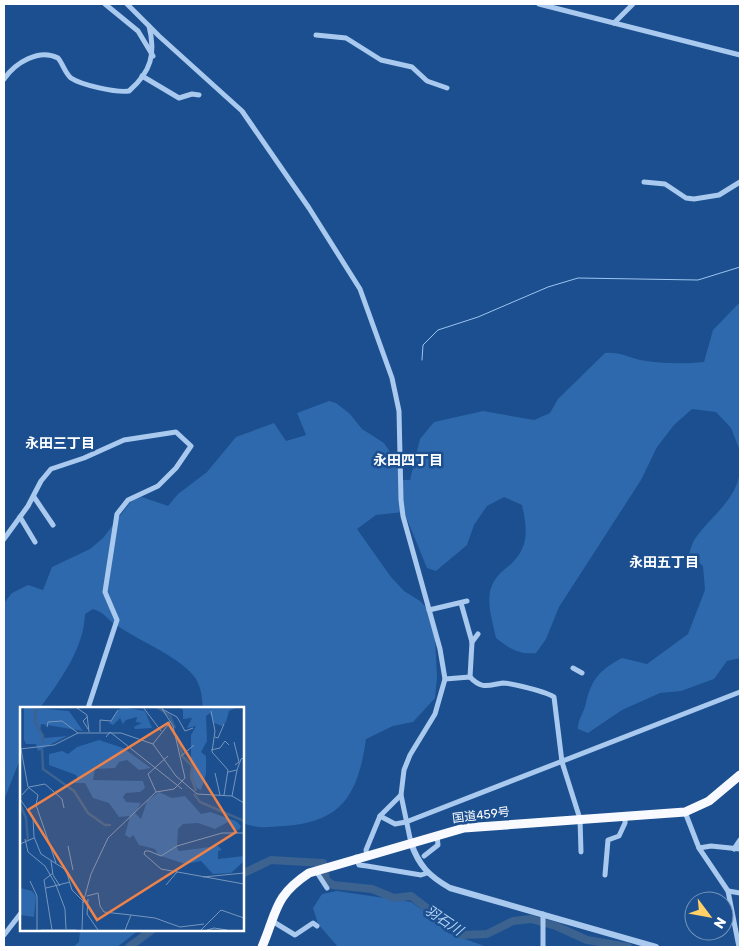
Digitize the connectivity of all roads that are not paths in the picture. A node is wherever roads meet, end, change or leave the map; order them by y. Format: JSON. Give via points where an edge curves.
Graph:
{"nodes":[{"id":1,"x":105,"y":4,"type":"edge"},
{"id":2,"x":128,"y":4,"type":"edge"},
{"id":3,"x":539,"y":4,"type":"edge"},
{"id":4,"x":633,"y":4,"type":"edge"},
{"id":5,"x":614,"y":23,"type":"junction"},
{"id":6,"x":149,"y":26,"type":"junction"},
{"id":7,"x":316,"y":35,"type":"dead end"},
{"id":8,"x":740,"y":54,"type":"edge"},
{"id":9,"x":153,"y":56,"type":"junction"},
{"id":10,"x":142,"y":76,"type":"junction"},
{"id":11,"x":4,"y":80,"type":"edge"},
{"id":12,"x":447,"y":88,"type":"dead end"},
{"id":13,"x":199,"y":95,"type":"dead end"},
{"id":14,"x":644,"y":182,"type":"dead end"},
{"id":15,"x":740,"y":182,"type":"edge"},
{"id":16,"x":34,"y":497,"type":"junction"},
{"id":17,"x":20,"y":518,"type":"junction"},
{"id":18,"x":52,"y":525,"type":"dead end"},
{"id":19,"x":14,"y":526,"type":"junction"},
{"id":20,"x":4,"y":529,"type":"edge"},
{"id":21,"x":4,"y":539,"type":"edge"},
{"id":22,"x":35,"y":542,"type":"dead end"},
{"id":23,"x":467,"y":601,"type":"dead end"},
{"id":24,"x":460,"y":602,"type":"junction"},
{"id":25,"x":429,"y":610,"type":"junction"},
{"id":26,"x":478,"y":634,"type":"dead end"},
{"id":27,"x":472,"y":642,"type":"junction"},
{"id":28,"x":573,"y":668,"type":"dead end"},
{"id":29,"x":582,"y":672,"type":"dead end"},
{"id":30,"x":470,"y":677,"type":"junction"},
{"id":31,"x":445,"y":679,"type":"junction"},
{"id":32,"x":740,"y":692,"type":"edge"},
{"id":33,"x":88,"y":707,"type":"edge"},
{"id":34,"x":562,"y":760,"type":"junction"},
{"id":35,"x":740,"y":775,"type":"edge"},
{"id":36,"x":401,"y":795,"type":"junction"},
{"id":37,"x":685,"y":812,"type":"junction"},
{"id":38,"x":380,"y":816,"type":"junction"},
{"id":39,"x":625,"y":816,"type":"junction"},
{"id":40,"x":580,"y":819,"type":"junction"},
{"id":41,"x":406,"y":822,"type":"junction"},
{"id":42,"x":437,"y":835,"type":"junction"},
{"id":43,"x":740,"y":840,"type":"edge"},
{"id":44,"x":411,"y":843,"type":"junction"},
{"id":45,"x":699,"y":848,"type":"junction"},
{"id":46,"x":740,"y":849,"type":"edge"},
{"id":47,"x":734,"y":850,"type":"junction"},
{"id":48,"x":581,"y":852,"type":"dead end"},
{"id":49,"x":367,"y":855,"type":"junction"},
{"id":50,"x":424,"y":856,"type":"dead end"},
{"id":51,"x":356,"y":858,"type":"junction"},
{"id":52,"x":316,"y":871,"type":"junction"},
{"id":53,"x":427,"y":873,"type":"junction"},
{"id":54,"x":605,"y":875,"type":"dead end"},
{"id":55,"x":327,"y":888,"type":"dead end"},
{"id":56,"x":728,"y":891,"type":"edge"},
{"id":57,"x":20,"y":914,"type":"edge"},
{"id":58,"x":542,"y":920,"type":"junction"},
{"id":59,"x":271,"y":921,"type":"junction"},
{"id":60,"x":734,"y":922,"type":"edge"},
{"id":61,"x":317,"y":926,"type":"dead end"},
{"id":62,"x":4,"y":935,"type":"edge"},
{"id":63,"x":262,"y":947,"type":"edge"},
{"id":64,"x":543,"y":947,"type":"edge"},
{"id":65,"x":656,"y":947,"type":"edge"},
{"id":66,"x":739,"y":947,"type":"edge"}],
"edges":[{"from":1,"to":9,"type":"street","via":[[138,31]]},
{"from":2,"to":6,"type":"street"},
{"from":3,"to":5,"type":"street"},
{"from":4,"to":5,"type":"street"},
{"from":5,"to":8,"type":"street"},
{"from":6,"to":9,"type":"street"},
{"from":6,"to":25,"type":"street","via":[[242,111],[360,289],[392,378],[399,411],[401,500]]},
{"from":7,"to":12,"type":"street","via":[[346,38],[380,60],[412,67],[427,80]]},
{"from":9,"to":10,"type":"street"},
{"from":10,"to":11,"type":"street","via":[[129,91],[109,89],[76,80],[69,76],[56,56],[41,55],[17,64]]},
{"from":10,"to":13,"type":"street","via":[[179,98]]},
{"from":14,"to":15,"type":"street","via":[[665,184],[686,198],[694,199],[719,195]]},
{"from":16,"to":17,"type":"street"},
{"from":16,"to":18,"type":"street"},
{"from":16,"to":33,"type":"street","via":[[40,481],[51,469],[124,440],[176,432],[191,446],[158,486],[128,500],[117,514],[105,592],[117,620]]},
{"from":17,"to":19,"type":"street"},
{"from":17,"to":22,"type":"street"},
{"from":19,"to":20,"type":"street"},
{"from":19,"to":21,"type":"street"},
{"from":23,"to":24,"type":"street"},
{"from":24,"to":25,"type":"street"},
{"from":24,"to":27,"type":"street"},
{"from":25,"to":31,"type":"street"},
{"from":26,"to":27,"type":"street"},
{"from":27,"to":30,"type":"street"},
{"from":28,"to":29,"type":"street"},
{"from":30,"to":31,"type":"street"},
{"from":30,"to":34,"type":"street","via":[[482,686],[506,683],[552,695]]},
{"from":31,"to":36,"type":"street","via":[[435,714],[407,762]]},
{"from":32,"to":34,"type":"street"},
{"from":34,"to":40,"type":"street"},
{"from":34,"to":41,"type":"street"},
{"from":35,"to":37,"type":"highway","name":"国道459号","via":[[709,801]]},
{"from":36,"to":38,"type":"street"},
{"from":36,"to":41,"type":"street"},
{"from":37,"to":39,"type":"highway","name":"国道459号"},
{"from":37,"to":45,"type":"street"},
{"from":38,"to":41,"type":"street","via":[[395,824]]},
{"from":38,"to":49,"type":"street","via":[[366,850]]},
{"from":39,"to":40,"type":"highway","name":"国道459号"},
{"from":39,"to":54,"type":"street","via":[[619,836],[608,840]]},
{"from":40,"to":42,"type":"highway","name":"国道459号","via":[[464,828]]},
{"from":40,"to":48,"type":"street"},
{"from":41,"to":44,"type":"street"},
{"from":42,"to":44,"type":"highway","name":"国道459号"},
{"from":42,"to":50,"type":"street","via":[[438,845]]},
{"from":43,"to":47,"type":"street"},
{"from":44,"to":49,"type":"highway","name":"国道459号"},
{"from":44,"to":53,"type":"street"},
{"from":45,"to":47,"type":"street","via":[[711,846]]},
{"from":45,"to":56,"type":"street"},
{"from":46,"to":47,"type":"street"},
{"from":49,"to":51,"type":"highway","name":"国道459号"},
{"from":51,"to":52,"type":"highway","name":"国道459号"},
{"from":51,"to":53,"type":"street","via":[[359,865]]},
{"from":52,"to":55,"type":"street"},
{"from":52,"to":59,"type":"highway","name":"国道459号","via":[[287,890]]},
{"from":53,"to":58,"type":"street","via":[[450,888]]},
{"from":57,"to":62,"type":"street"},
{"from":58,"to":64,"type":"street"},
{"from":58,"to":65,"type":"street"},
{"from":59,"to":61,"type":"street","via":[[295,935],[313,923]]},
{"from":59,"to":63,"type":"highway","name":"国道459号"},
{"from":60,"to":66,"type":"street"}]}
